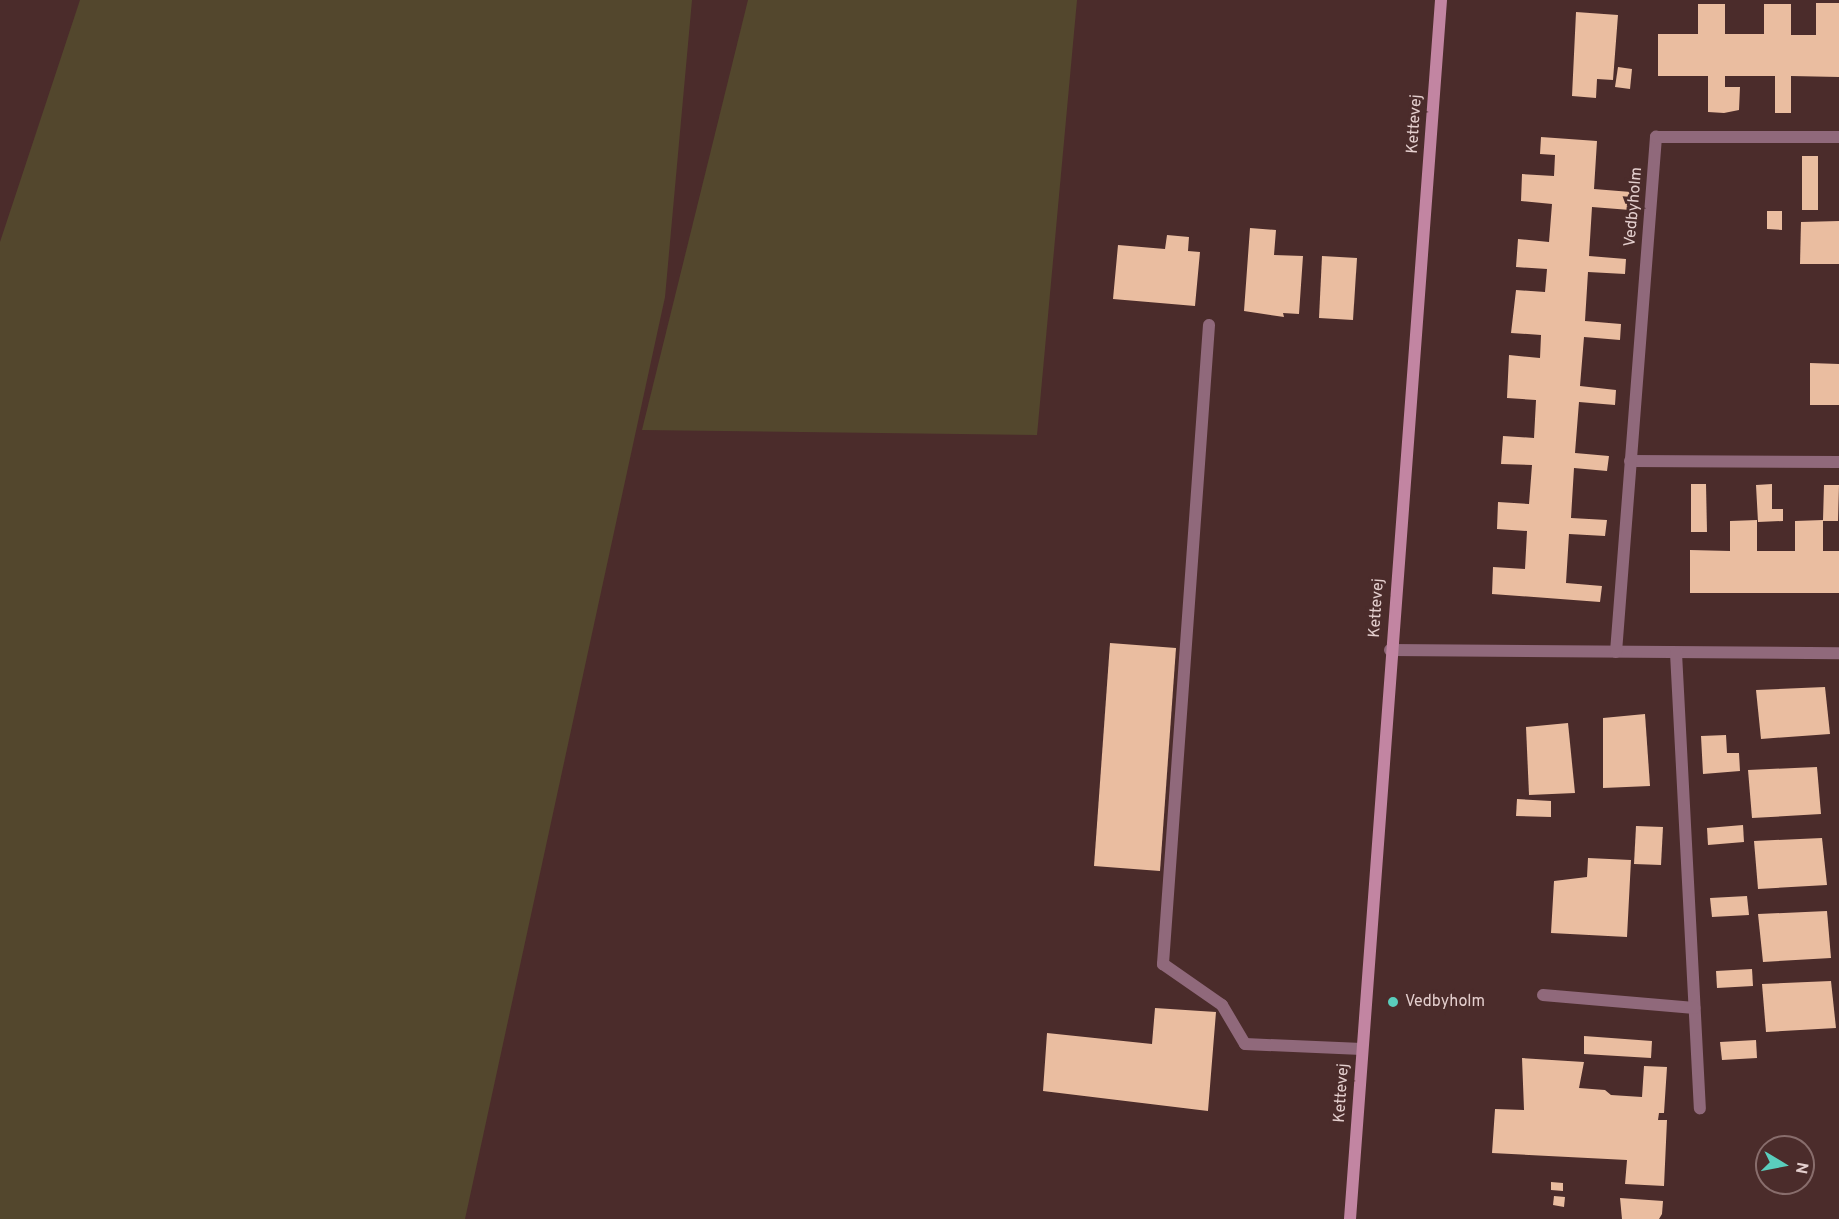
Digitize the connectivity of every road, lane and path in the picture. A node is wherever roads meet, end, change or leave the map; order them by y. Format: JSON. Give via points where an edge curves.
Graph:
{"nodes":[{"id":1,"x":1442,"y":0,"type":"edge"},
{"id":2,"x":1839,"y":137,"type":"edge"},
{"id":3,"x":1209,"y":325,"type":"dead end"},
{"id":4,"x":1630,"y":461,"type":"junction"},
{"id":5,"x":1839,"y":462,"type":"edge"},
{"id":6,"x":1390,"y":650,"type":"junction"},
{"id":7,"x":1616,"y":652,"type":"junction"},
{"id":8,"x":1839,"y":653,"type":"edge"},
{"id":9,"x":1676,"y":654,"type":"junction"},
{"id":10,"x":1543,"y":995,"type":"dead end"},
{"id":11,"x":1694,"y":1008,"type":"junction"},
{"id":12,"x":1362,"y":1049,"type":"junction"},
{"id":13,"x":1700,"y":1108,"type":"dead end"},
{"id":14,"x":1350,"y":1219,"type":"edge"}],
"edges":[{"from":1,"to":6,"type":"street","name":"Kettevej"},
{"from":2,"to":4,"type":"street","name":"Vedbyholm","via":[[1656,137]]},
{"from":3,"to":12,"type":"street","via":[[1163,964],[1222,1005],[1245,1044]]},
{"from":4,"to":5,"type":"street"},
{"from":4,"to":7,"type":"street","name":"Vedbyholm"},
{"from":6,"to":7,"type":"street"},
{"from":6,"to":12,"type":"street","name":"Kettevej"},
{"from":7,"to":9,"type":"street"},
{"from":8,"to":9,"type":"street"},
{"from":9,"to":11,"type":"street"},
{"from":10,"to":11,"type":"street"},
{"from":11,"to":13,"type":"street"},
{"from":12,"to":14,"type":"street","name":"Kettevej"}]}
